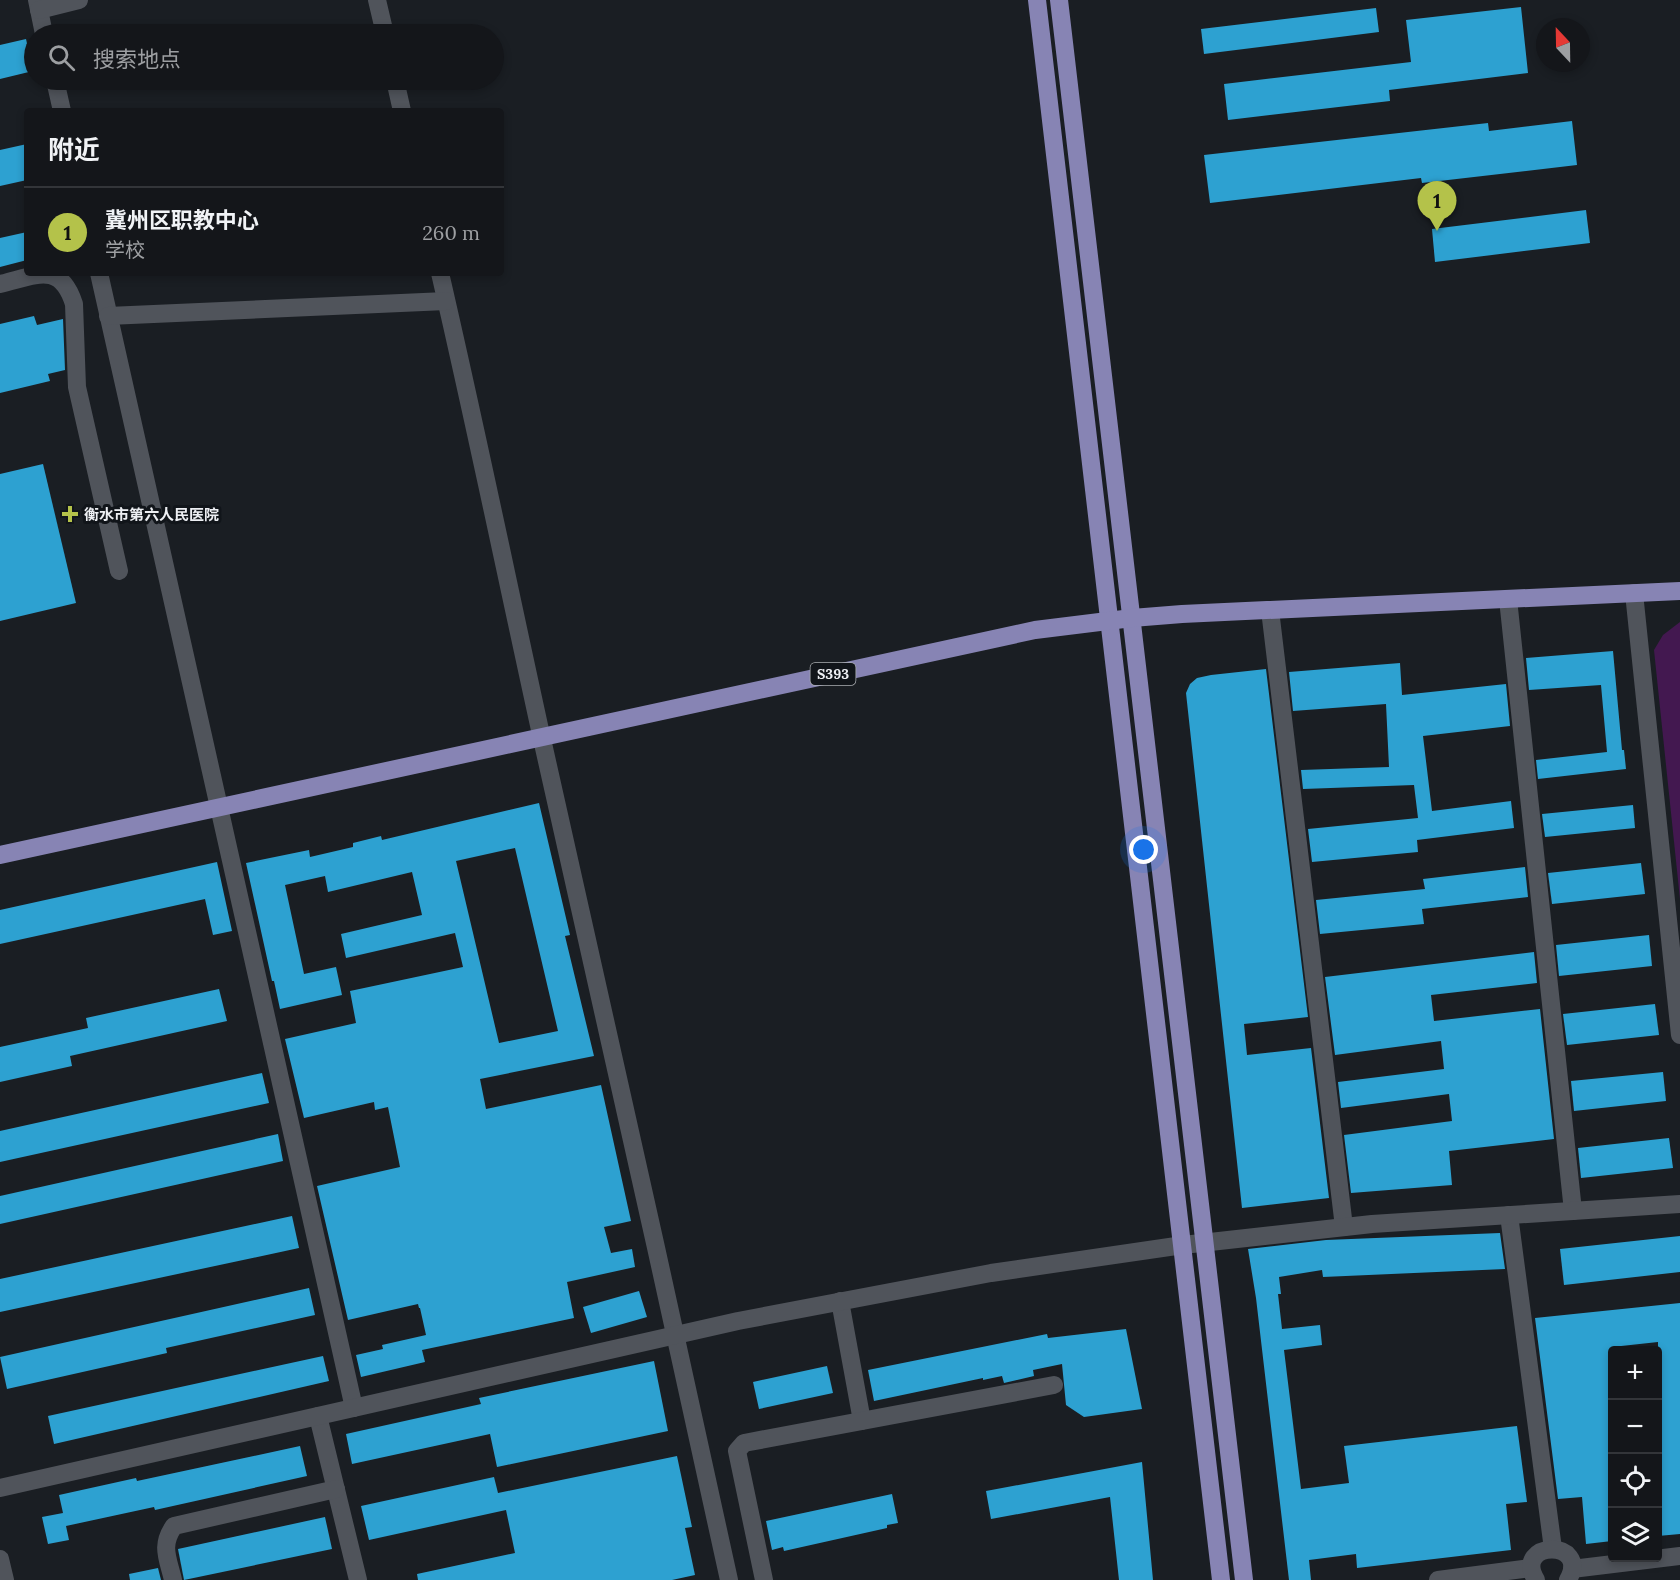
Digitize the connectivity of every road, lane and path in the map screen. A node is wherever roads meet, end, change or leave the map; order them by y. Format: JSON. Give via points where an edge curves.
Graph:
{"nodes":[{"id":1,"x":79,"y":0,"type":"edge"},
{"id":2,"x":376,"y":0,"type":"edge"},
{"id":3,"x":1037,"y":0,"type":"edge"},
{"id":4,"x":1059,"y":0,"type":"edge"},
{"id":5,"x":38,"y":5,"type":"edge"},
{"id":6,"x":42,"y":24,"type":"edge"},
{"id":7,"x":382,"y":24,"type":"edge"},
{"id":8,"x":57,"y":90,"type":"edge"},
{"id":9,"x":397,"y":90,"type":"edge"},
{"id":10,"x":61,"y":108,"type":"edge"},
{"id":11,"x":401,"y":108,"type":"edge"},
{"id":12,"x":33,"y":276,"type":"edge"},
{"id":13,"x":52,"y":276,"type":"edge"},
{"id":14,"x":100,"y":276,"type":"edge"},
{"id":15,"x":441,"y":276,"type":"edge"},
{"id":16,"x":0,"y":284,"type":"edge"},
{"id":17,"x":446,"y":301,"type":"junction"},
{"id":18,"x":108,"y":316,"type":"junction"},
{"id":19,"x":119,"y":571,"type":"dead end"},
{"id":20,"x":1680,"y":591,"type":"edge"},
{"id":21,"x":1634,"y":593,"type":"junction"},
{"id":22,"x":1508,"y":599,"type":"junction"},
{"id":23,"x":1270,"y":610,"type":"junction"},
{"id":24,"x":1132,"y":618,"type":"junction"},
{"id":25,"x":1110,"y":620,"type":"junction"},
{"id":26,"x":542,"y":738,"type":"junction"},
{"id":27,"x":220,"y":808,"type":"junction"},
{"id":28,"x":0,"y":855,"type":"edge"},
{"id":29,"x":1680,"y":1035,"type":"edge"},
{"id":30,"x":1680,"y":1204,"type":"edge"},
{"id":31,"x":1573,"y":1211,"type":"junction"},
{"id":32,"x":1509,"y":1215,"type":"junction"},
{"id":33,"x":1344,"y":1227,"type":"junction"},
{"id":34,"x":1205,"y":1243,"type":"junction"},
{"id":35,"x":1183,"y":1245,"type":"junction"},
{"id":36,"x":840,"y":1301,"type":"junction"},
{"id":37,"x":676,"y":1335,"type":"junction"},
{"id":38,"x":1054,"y":1385,"type":"dead end"},
{"id":39,"x":354,"y":1408,"type":"junction"},
{"id":40,"x":318,"y":1416,"type":"junction"},
{"id":41,"x":862,"y":1421,"type":"junction"},
{"id":42,"x":0,"y":1488,"type":"edge"},
{"id":43,"x":336,"y":1489,"type":"junction"},
{"id":44,"x":1553,"y":1549,"type":"junction"},
{"id":45,"x":1680,"y":1556,"type":"edge"},
{"id":46,"x":0,"y":1559,"type":"edge"},
{"id":47,"x":1533,"y":1574,"type":"edge"},
{"id":48,"x":1570,"y":1574,"type":"edge"},
{"id":49,"x":5,"y":1580,"type":"edge"},
{"id":50,"x":173,"y":1580,"type":"edge"},
{"id":51,"x":358,"y":1580,"type":"edge"},
{"id":52,"x":729,"y":1580,"type":"edge"},
{"id":53,"x":764,"y":1580,"type":"edge"},
{"id":54,"x":1221,"y":1580,"type":"edge"},
{"id":55,"x":1244,"y":1580,"type":"edge"},
{"id":56,"x":1438,"y":1580,"type":"edge"}],
"edges":[{"from":1,"to":5,"type":"street"},
{"from":2,"to":7,"type":"street"},
{"from":3,"to":25,"type":"main road"},
{"from":4,"to":24,"type":"main road"},
{"from":5,"to":6,"type":"street"},
{"from":8,"to":10,"type":"street"},
{"from":9,"to":11,"type":"street"},
{"from":12,"to":16,"type":"street"},
{"from":13,"to":19,"type":"street","via":[[65,282],[74,304],[77,387]]},
{"from":14,"to":18,"type":"street"},
{"from":15,"to":17,"type":"street"},
{"from":17,"to":18,"type":"street"},
{"from":17,"to":26,"type":"street"},
{"from":18,"to":27,"type":"street"},
{"from":20,"to":21,"type":"main road","number":"S393"},
{"from":21,"to":22,"type":"main road","number":"S393"},
{"from":21,"to":29,"type":"street"},
{"from":22,"to":23,"type":"main road","number":"S393"},
{"from":22,"to":31,"type":"street"},
{"from":23,"to":24,"type":"main road","number":"S393"},
{"from":23,"to":33,"type":"street"},
{"from":24,"to":25,"type":"main road","number":"S393"},
{"from":24,"to":34,"type":"main road"},
{"from":25,"to":26,"type":"main road","number":"S393","via":[[1035,630]]},
{"from":25,"to":35,"type":"main road"},
{"from":26,"to":27,"type":"main road","number":"S393"},
{"from":26,"to":37,"type":"street"},
{"from":27,"to":28,"type":"main road","number":"S393"},
{"from":27,"to":39,"type":"street"},
{"from":30,"to":31,"type":"street"},
{"from":31,"to":32,"type":"street"},
{"from":32,"to":33,"type":"street"},
{"from":32,"to":44,"type":"street"},
{"from":33,"to":34,"type":"street"},
{"from":34,"to":35,"type":"street"},
{"from":34,"to":55,"type":"main road"},
{"from":35,"to":36,"type":"street","via":[[992,1273]]},
{"from":35,"to":54,"type":"main road"},
{"from":36,"to":37,"type":"street"},
{"from":36,"to":41,"type":"street"},
{"from":37,"to":39,"type":"street"},
{"from":37,"to":52,"type":"street"},
{"from":38,"to":41,"type":"street"},
{"from":39,"to":40,"type":"street"},
{"from":40,"to":42,"type":"street"},
{"from":40,"to":43,"type":"street"},
{"from":41,"to":53,"type":"street","via":[[744,1443],[737,1451]]},
{"from":43,"to":50,"type":"street","via":[[174,1526],[165,1545]]},
{"from":43,"to":51,"type":"street"},
{"from":44,"to":47,"type":"street","via":[[1541,1551],[1534,1558]]},
{"from":44,"to":48,"type":"street","via":[[1568,1556]]},
{"from":45,"to":48,"type":"street"},
{"from":46,"to":49,"type":"street"},
{"from":47,"to":56,"type":"street"}]}
